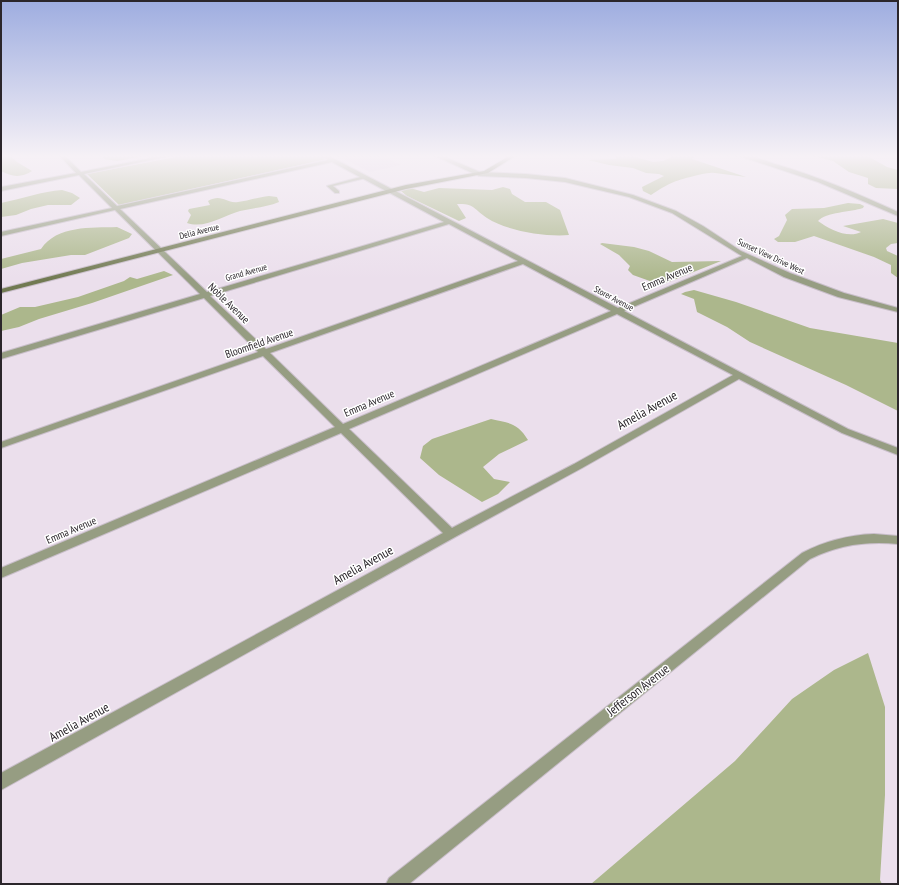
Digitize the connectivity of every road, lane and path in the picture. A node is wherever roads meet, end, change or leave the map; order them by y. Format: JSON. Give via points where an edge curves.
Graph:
{"nodes":[{"id":1,"x":104,"y":196,"type":"edge"},
{"id":2,"x":169,"y":196,"type":"edge"},
{"id":3,"x":370,"y":196,"type":"edge"},
{"id":4,"x":401,"y":196,"type":"edge"},
{"id":5,"x":632,"y":196,"type":"edge"},
{"id":6,"x":858,"y":196,"type":"edge"},
{"id":7,"x":116,"y":208,"type":"junction"},
{"id":8,"x":898,"y":214,"type":"edge"},
{"id":9,"x":450,"y":222,"type":"junction"},
{"id":10,"x":1,"y":234,"type":"edge"},
{"id":11,"x":159,"y":250,"type":"junction"},
{"id":12,"x":747,"y":256,"type":"junction"},
{"id":13,"x":524,"y":261,"type":"junction"},
{"id":14,"x":1,"y":291,"type":"edge"},
{"id":15,"x":204,"y":295,"type":"junction"},
{"id":16,"x":898,"y":310,"type":"edge"},
{"id":17,"x":617,"y":311,"type":"junction"},
{"id":18,"x":264,"y":353,"type":"junction"},
{"id":19,"x":1,"y":356,"type":"edge"},
{"id":20,"x":740,"y":376,"type":"junction"},
{"id":21,"x":341,"y":428,"type":"junction"},
{"id":22,"x":1,"y":445,"type":"edge"},
{"id":23,"x":898,"y":452,"type":"edge"},
{"id":24,"x":451,"y":534,"type":"junction"},
{"id":25,"x":898,"y":540,"type":"edge"},
{"id":26,"x":1,"y":573,"type":"edge"},
{"id":27,"x":1,"y":782,"type":"edge"},
{"id":28,"x":395,"y":884,"type":"edge"}],
"edges":[{"from":1,"to":7,"type":"street","name":"Noble Avenue"},
{"from":2,"to":7,"type":"street"},
{"from":3,"to":11,"type":"street","name":"Delia Avenue"},
{"from":4,"to":9,"type":"street","name":"Storer Avenue"},
{"from":5,"to":12,"type":"street","name":"Sunset View Drive West","via":[[679,215]]},
{"from":6,"to":8,"type":"street"},
{"from":7,"to":10,"type":"street"},
{"from":7,"to":11,"type":"street","name":"Noble Avenue"},
{"from":9,"to":13,"type":"street","name":"Storer Avenue"},
{"from":9,"to":15,"type":"street","name":"Grand Avenue"},
{"from":11,"to":14,"type":"street","name":"Delia Avenue"},
{"from":11,"to":15,"type":"street","name":"Noble Avenue"},
{"from":12,"to":16,"type":"street","name":"Sunset View Drive West","via":[[815,286]]},
{"from":12,"to":17,"type":"street","name":"Emma Avenue"},
{"from":13,"to":17,"type":"street","name":"Storer Avenue"},
{"from":13,"to":18,"type":"street","name":"Bloomfield Avenue"},
{"from":15,"to":18,"type":"street","name":"Noble Avenue"},
{"from":15,"to":19,"type":"street","name":"Grand Avenue"},
{"from":17,"to":20,"type":"street","name":"Storer Avenue"},
{"from":17,"to":21,"type":"street","name":"Emma Avenue"},
{"from":18,"to":21,"type":"street","name":"Noble Avenue"},
{"from":18,"to":22,"type":"street","name":"Bloomfield Avenue"},
{"from":20,"to":23,"type":"street","name":"Storer Avenue","via":[[845,431]]},
{"from":20,"to":24,"type":"street","name":"Amelia Avenue"},
{"from":21,"to":24,"type":"street","name":"Noble Avenue"},
{"from":21,"to":26,"type":"street","name":"Emma Avenue"},
{"from":24,"to":27,"type":"street","name":"Amelia Avenue"},
{"from":25,"to":28,"type":"street","name":"Jefferson Avenue","via":[[848,540],[820,548],[806,556]]}]}
